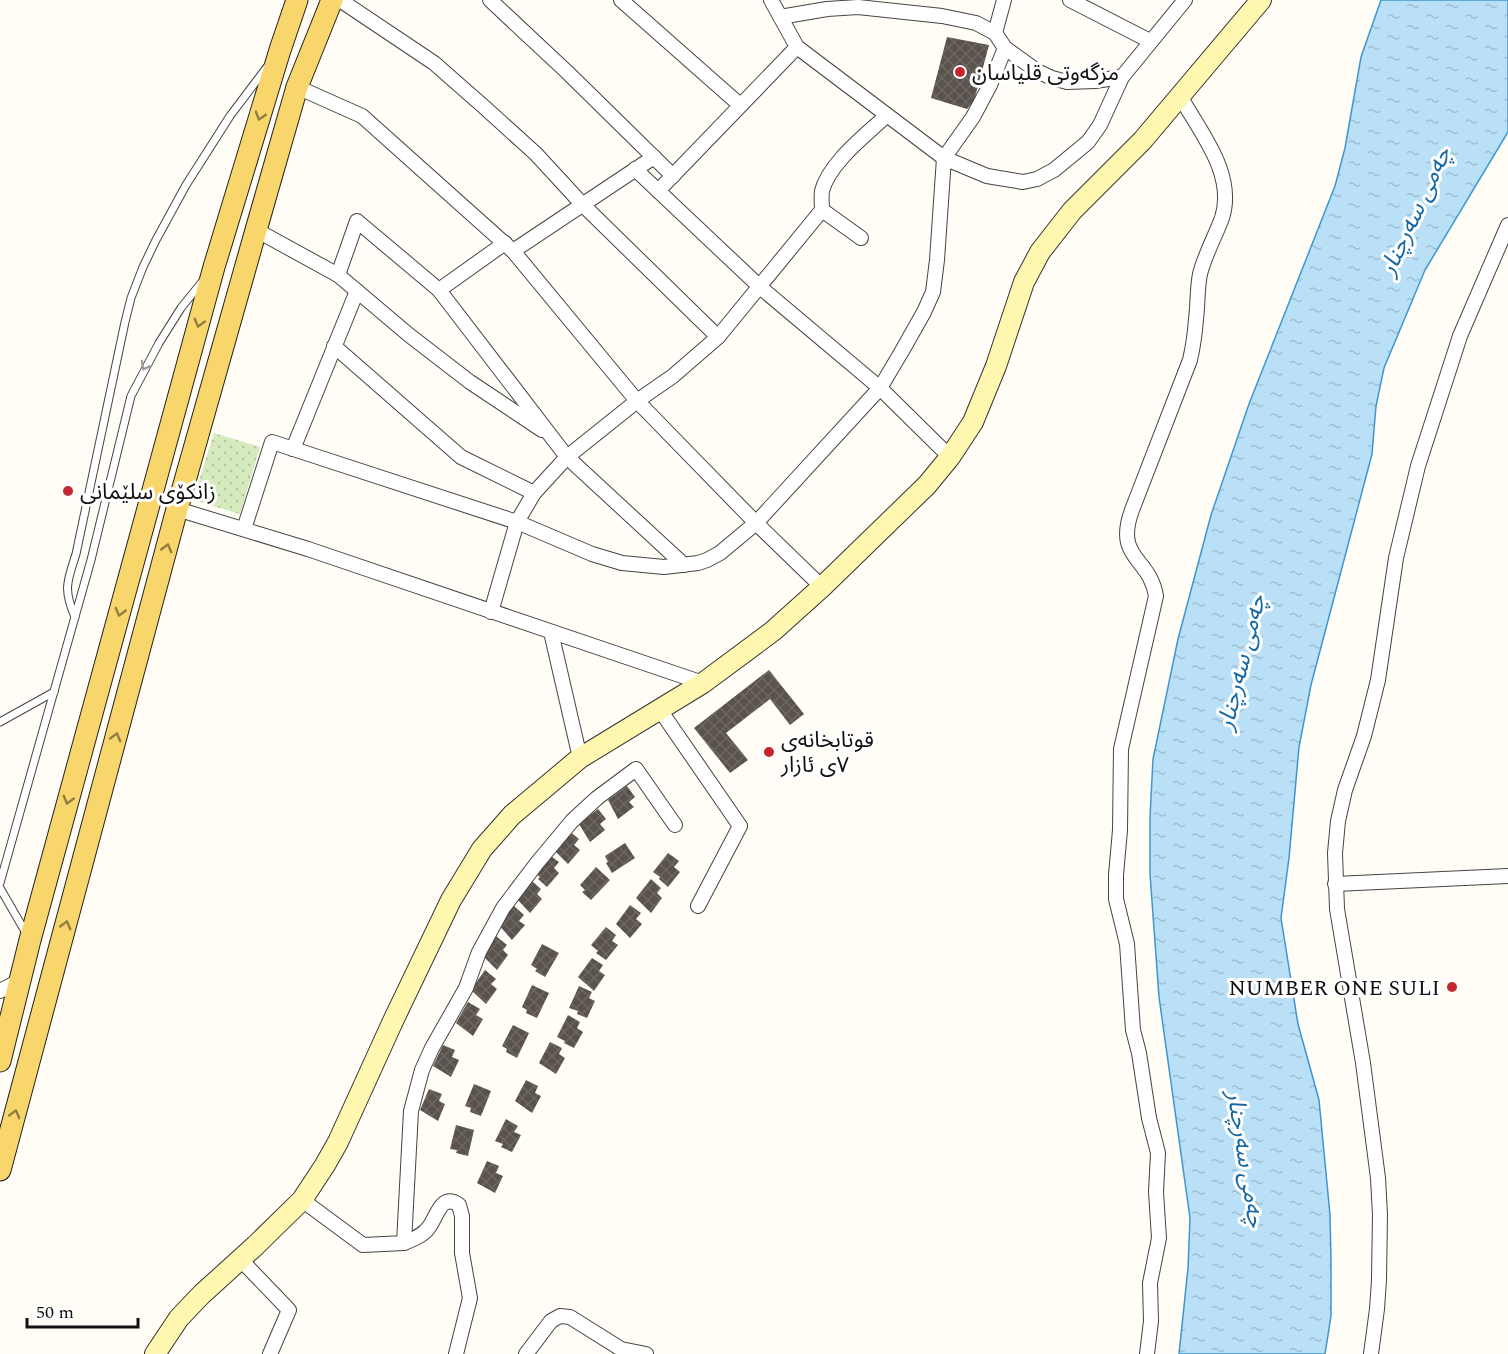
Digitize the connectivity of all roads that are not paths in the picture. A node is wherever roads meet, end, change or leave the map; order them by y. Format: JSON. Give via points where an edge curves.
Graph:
{"nodes":[{"id":1,"x":297,"y":0,"type":"edge"},
{"id":2,"x":332,"y":0,"type":"edge"},
{"id":3,"x":340,"y":0,"type":"edge"},
{"id":4,"x":490,"y":0,"type":"edge"},
{"id":5,"x":621,"y":0,"type":"edge"},
{"id":6,"x":771,"y":0,"type":"edge"},
{"id":7,"x":1004,"y":0,"type":"edge"},
{"id":8,"x":1070,"y":0,"type":"edge"},
{"id":9,"x":1185,"y":0,"type":"edge"},
{"id":10,"x":1261,"y":0,"type":"edge"},
{"id":11,"x":780,"y":17,"type":"junction"},
{"id":12,"x":995,"y":33,"type":"junction"},
{"id":13,"x":1150,"y":41,"type":"junction"},
{"id":14,"x":797,"y":47,"type":"junction"},
{"id":15,"x":1005,"y":48,"type":"junction"},
{"id":16,"x":280,"y":50,"type":"junction"},
{"id":17,"x":1122,"y":77,"type":"junction"},
{"id":18,"x":297,"y":87,"type":"junction"},
{"id":19,"x":1180,"y":96,"type":"junction"},
{"id":20,"x":740,"y":105,"type":"junction"},
{"id":21,"x":886,"y":116,"type":"junction"},
{"id":22,"x":654,"y":157,"type":"junction"},
{"id":23,"x":944,"y":158,"type":"junction"},
{"id":24,"x":635,"y":169,"type":"junction"},
{"id":25,"x":673,"y":176,"type":"junction"},
{"id":26,"x":658,"y":191,"type":"junction"},
{"id":27,"x":582,"y":204,"type":"junction"},
{"id":28,"x":822,"y":210,"type":"junction"},
{"id":29,"x":1508,"y":225,"type":"edge"},
{"id":30,"x":256,"y":230,"type":"junction"},
{"id":31,"x":861,"y":238,"type":"dead end"},
{"id":32,"x":509,"y":247,"type":"junction"},
{"id":33,"x":214,"y":267,"type":"junction"},
{"id":34,"x":338,"y":275,"type":"junction"},
{"id":35,"x":760,"y":287,"type":"junction"},
{"id":36,"x":439,"y":290,"type":"junction"},
{"id":37,"x":357,"y":291,"type":"junction"},
{"id":38,"x":718,"y":337,"type":"junction"},
{"id":39,"x":333,"y":346,"type":"junction"},
{"id":40,"x":880,"y":388,"type":"junction"},
{"id":41,"x":637,"y":401,"type":"junction"},
{"id":42,"x":551,"y":436,"type":"junction"},
{"id":43,"x":293,"y":449,"type":"junction"},
{"id":44,"x":567,"y":457,"type":"junction"},
{"id":45,"x":950,"y":457,"type":"junction"},
{"id":46,"x":534,"y":493,"type":"junction"},
{"id":47,"x":177,"y":509,"type":"junction"},
{"id":48,"x":517,"y":522,"type":"junction"},
{"id":49,"x":756,"y":523,"type":"junction"},
{"id":50,"x":244,"y":529,"type":"junction"},
{"id":51,"x":684,"y":565,"type":"junction"},
{"id":52,"x":822,"y":587,"type":"junction"},
{"id":53,"x":491,"y":612,"type":"junction"},
{"id":54,"x":75,"y":617,"type":"junction"},
{"id":55,"x":551,"y":632,"type":"junction"},
{"id":56,"x":702,"y":683,"type":"junction"},
{"id":57,"x":54,"y":692,"type":"junction"},
{"id":58,"x":660,"y":710,"type":"junction"},
{"id":59,"x":0,"y":722,"type":"edge"},
{"id":60,"x":580,"y":758,"type":"junction"},
{"id":61,"x":675,"y":825,"type":"dead end"},
{"id":62,"x":1508,"y":876,"type":"edge"},
{"id":63,"x":0,"y":883,"type":"edge"},
{"id":64,"x":1335,"y":884,"type":"junction"},
{"id":65,"x":0,"y":888,"type":"edge"},
{"id":66,"x":698,"y":906,"type":"dead end"},
{"id":67,"x":30,"y":940,"type":"junction"},
{"id":68,"x":21,"y":980,"type":"junction"},
{"id":69,"x":0,"y":991,"type":"edge"},
{"id":70,"x":0,"y":1060,"type":"edge"},
{"id":71,"x":0,"y":1170,"type":"edge"},
{"id":72,"x":302,"y":1200,"type":"junction"},
{"id":73,"x":404,"y":1243,"type":"junction"},
{"id":74,"x":240,"y":1259,"type":"junction"},
{"id":75,"x":155,"y":1354,"type":"edge"},
{"id":76,"x":270,"y":1354,"type":"edge"},
{"id":77,"x":456,"y":1354,"type":"edge"},
{"id":78,"x":526,"y":1354,"type":"edge"},
{"id":79,"x":646,"y":1354,"type":"edge"},
{"id":80,"x":1147,"y":1354,"type":"edge"},
{"id":81,"x":1371,"y":1354,"type":"edge"}],
"edges":[{"from":1,"to":16,"type":"main road"},
{"from":2,"to":18,"type":"main road"},
{"from":3,"to":27,"type":"street","via":[[434,63],[536,154]]},
{"from":4,"to":22,"type":"street"},
{"from":5,"to":20,"type":"street"},
{"from":6,"to":11,"type":"street"},
{"from":7,"to":12,"type":"street"},
{"from":8,"to":13,"type":"street"},
{"from":9,"to":13,"type":"street"},
{"from":10,"to":19,"type":"street"},
{"from":11,"to":12,"type":"street","via":[[858,7],[942,16],[976,23]]},
{"from":11,"to":14,"type":"street"},
{"from":12,"to":15,"type":"street"},
{"from":13,"to":17,"type":"street"},
{"from":14,"to":20,"type":"street"},
{"from":14,"to":21,"type":"street"},
{"from":15,"to":17,"type":"street","via":[[1037,71],[1067,82]]},
{"from":15,"to":23,"type":"street","via":[[973,117]]},
{"from":16,"to":33,"type":"main road","one_way":true},
{"from":16,"to":54,"type":"lane","via":[[230,116],[186,185],[131,298],[76,554],[67,580],[68,600]]},
{"from":17,"to":23,"type":"street","via":[[1088,142],[1037,179],[1023,182],[987,176]]},
{"from":18,"to":30,"type":"main road"},
{"from":18,"to":32,"type":"street","via":[[362,116]]},
{"from":19,"to":45,"type":"street","via":[[1040,252],[1024,282],[979,408]]},
{"from":19,"to":80,"type":"street","via":[[1217,161],[1224,179],[1225,198],[1222,217],[1200,275],[1190,360],[1126,531],[1130,551],[1152,580],[1156,596],[1121,749],[1116,875],[1116,899],[1127,944],[1133,1030],[1158,1153],[1159,1238],[1150,1283]]},
{"from":20,"to":25,"type":"street"},
{"from":21,"to":23,"type":"street"},
{"from":21,"to":28,"type":"street","via":[[840,162],[822,190]]},
{"from":22,"to":24,"type":"street"},
{"from":22,"to":25,"type":"street"},
{"from":23,"to":40,"type":"street","via":[[933,292]]},
{"from":24,"to":26,"type":"street"},
{"from":24,"to":27,"type":"street"},
{"from":25,"to":26,"type":"street"},
{"from":26,"to":35,"type":"street"},
{"from":27,"to":32,"type":"street"},
{"from":27,"to":38,"type":"street"},
{"from":28,"to":31,"type":"street"},
{"from":28,"to":35,"type":"street"},
{"from":29,"to":64,"type":"street","via":[[1460,336],[1409,500],[1378,680],[1338,821]]},
{"from":30,"to":34,"type":"street"},
{"from":30,"to":47,"type":"main road"},
{"from":32,"to":36,"type":"street"},
{"from":32,"to":41,"type":"street"},
{"from":33,"to":54,"type":"lane","one_way":true,"via":[[181,308],[131,396]]},
{"from":33,"to":67,"type":"main road","one_way":true},
{"from":34,"to":36,"type":"street","via":[[357,221]]},
{"from":34,"to":37,"type":"street"},
{"from":35,"to":38,"type":"street"},
{"from":35,"to":40,"type":"street"},
{"from":36,"to":42,"type":"street"},
{"from":37,"to":39,"type":"street"},
{"from":37,"to":42,"type":"street","via":[[470,382]]},
{"from":38,"to":41,"type":"street"},
{"from":39,"to":43,"type":"street"},
{"from":39,"to":46,"type":"street","via":[[461,457]]},
{"from":40,"to":45,"type":"street"},
{"from":40,"to":49,"type":"street"},
{"from":41,"to":44,"type":"street"},
{"from":41,"to":49,"type":"street"},
{"from":42,"to":44,"type":"street"},
{"from":43,"to":48,"type":"street"},
{"from":43,"to":50,"type":"street","via":[[272,442]]},
{"from":44,"to":46,"type":"street"},
{"from":44,"to":51,"type":"street"},
{"from":45,"to":52,"type":"street","via":[[907,506]]},
{"from":46,"to":48,"type":"street"},
{"from":47,"to":50,"type":"street"},
{"from":71,"to":47,"type":"main road","one_way":true},
{"from":48,"to":51,"type":"street","via":[[622,563],[644,567]]},
{"from":48,"to":53,"type":"street"},
{"from":49,"to":51,"type":"street","via":[[720,553]]},
{"from":49,"to":52,"type":"street"},
{"from":50,"to":53,"type":"street"},
{"from":52,"to":56,"type":"street","via":[[774,631]]},
{"from":53,"to":55,"type":"street"},
{"from":54,"to":57,"type":"lane"},
{"from":55,"to":56,"type":"street"},
{"from":55,"to":60,"type":"street"},
{"from":56,"to":58,"type":"street"},
{"from":57,"to":59,"type":"lane"},
{"from":57,"to":63,"type":"lane"},
{"from":58,"to":60,"type":"street"},
{"from":58,"to":66,"type":"street","via":[[740,826]]},
{"from":60,"to":72,"type":"street","via":[[512,815],[473,862],[436,929],[338,1142]]},
{"from":61,"to":73,"type":"street","via":[[636,769],[572,821],[503,908],[479,952],[466,988],[432,1048],[417,1088],[409,1124]]},
{"from":62,"to":64,"type":"street"},
{"from":64,"to":81,"type":"street","via":[[1378,1178],[1379,1280]]},
{"from":65,"to":67,"type":"lane"},
{"from":67,"to":68,"type":"main road"},
{"from":68,"to":69,"type":"street"},
{"from":68,"to":70,"type":"main road"},
{"from":72,"to":73,"type":"street","via":[[363,1245]]},
{"from":72,"to":74,"type":"street"},
{"from":73,"to":77,"type":"street","via":[[430,1227],[445,1202],[459,1205],[470,1298]]},
{"from":74,"to":75,"type":"street","via":[[179,1318]]},
{"from":74,"to":76,"type":"street","via":[[289,1310]]},
{"from":78,"to":79,"type":"street","via":[[551,1321],[560,1316],[570,1317],[621,1350]]}]}
